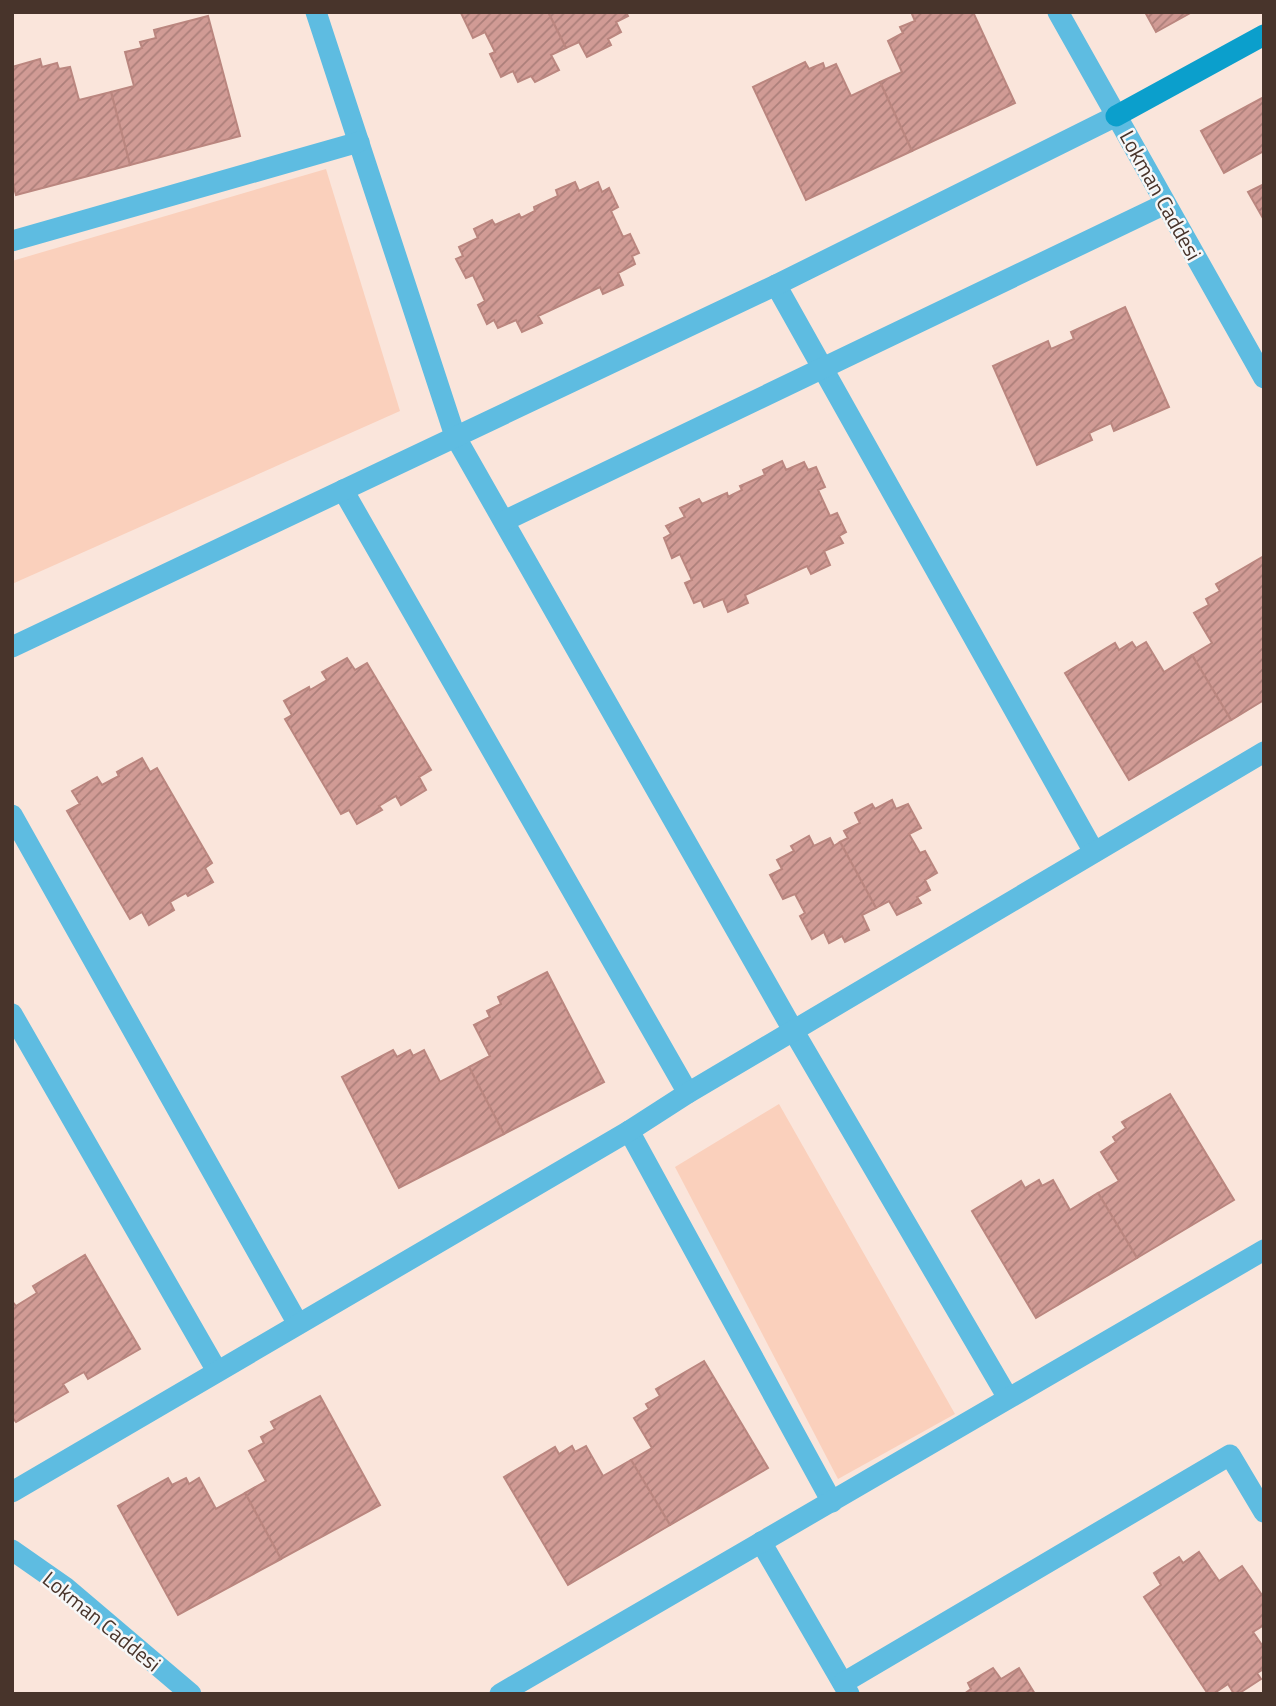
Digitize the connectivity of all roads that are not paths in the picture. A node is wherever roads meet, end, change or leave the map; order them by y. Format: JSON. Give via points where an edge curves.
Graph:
{"nodes":[{"id":1,"x":316,"y":12,"type":"edge"},
{"id":2,"x":1058,"y":12,"type":"edge"},
{"id":3,"x":1264,"y":35,"type":"edge"},
{"id":4,"x":1116,"y":116,"type":"junction"},
{"id":5,"x":359,"y":142,"type":"junction"},
{"id":6,"x":1166,"y":204,"type":"junction"},
{"id":7,"x":12,"y":241,"type":"edge"},
{"id":8,"x":776,"y":285,"type":"junction"},
{"id":9,"x":823,"y":369,"type":"junction"},
{"id":10,"x":1264,"y":378,"type":"edge"},
{"id":11,"x":455,"y":436,"type":"junction"},
{"id":12,"x":342,"y":490,"type":"junction"},
{"id":13,"x":504,"y":521,"type":"junction"},
{"id":14,"x":12,"y":647,"type":"edge"},
{"id":15,"x":1264,"y":752,"type":"edge"},
{"id":16,"x":12,"y":815,"type":"edge"},
{"id":17,"x":1094,"y":852,"type":"junction"},
{"id":18,"x":12,"y":1014,"type":"edge"},
{"id":19,"x":793,"y":1030,"type":"junction"},
{"id":20,"x":688,"y":1093,"type":"junction"},
{"id":21,"x":629,"y":1131,"type":"junction"},
{"id":22,"x":1264,"y":1250,"type":"edge"},
{"id":23,"x":298,"y":1324,"type":"junction"},
{"id":24,"x":217,"y":1371,"type":"junction"},
{"id":25,"x":1008,"y":1398,"type":"junction"},
{"id":26,"x":12,"y":1492,"type":"edge"},
{"id":27,"x":832,"y":1502,"type":"junction"},
{"id":28,"x":1264,"y":1512,"type":"edge"},
{"id":29,"x":761,"y":1542,"type":"junction"},
{"id":30,"x":12,"y":1550,"type":"edge"},
{"id":31,"x":846,"y":1689,"type":"edge"},
{"id":32,"x":191,"y":1694,"type":"edge"},
{"id":33,"x":500,"y":1694,"type":"edge"}],
"edges":[{"from":1,"to":5,"type":"street"},
{"from":2,"to":4,"type":"street","name":"Lokman Caddesi"},
{"from":3,"to":4,"type":"street"},
{"from":4,"to":6,"type":"street","name":"Lokman Caddesi"},
{"from":4,"to":8,"type":"street"},
{"from":5,"to":7,"type":"street"},
{"from":5,"to":11,"type":"street"},
{"from":6,"to":9,"type":"street"},
{"from":6,"to":10,"type":"street","name":"Lokman Caddesi"},
{"from":8,"to":9,"type":"street"},
{"from":8,"to":11,"type":"street"},
{"from":9,"to":13,"type":"street"},
{"from":9,"to":17,"type":"street"},
{"from":11,"to":12,"type":"street"},
{"from":11,"to":13,"type":"street"},
{"from":12,"to":14,"type":"street"},
{"from":12,"to":20,"type":"street"},
{"from":13,"to":19,"type":"street"},
{"from":15,"to":17,"type":"street"},
{"from":16,"to":23,"type":"street"},
{"from":17,"to":19,"type":"street"},
{"from":18,"to":24,"type":"street"},
{"from":19,"to":20,"type":"street"},
{"from":19,"to":25,"type":"street"},
{"from":20,"to":21,"type":"street"},
{"from":21,"to":23,"type":"street"},
{"from":21,"to":27,"type":"street"},
{"from":22,"to":25,"type":"street"},
{"from":23,"to":24,"type":"street"},
{"from":24,"to":26,"type":"street"},
{"from":25,"to":27,"type":"street"},
{"from":27,"to":29,"type":"street"},
{"from":28,"to":31,"type":"street","via":[[1230,1455]]},
{"from":29,"to":31,"type":"street"},
{"from":29,"to":33,"type":"street"},
{"from":30,"to":32,"type":"street","name":"Lokman Caddesi","via":[[65,1587]]}]}
